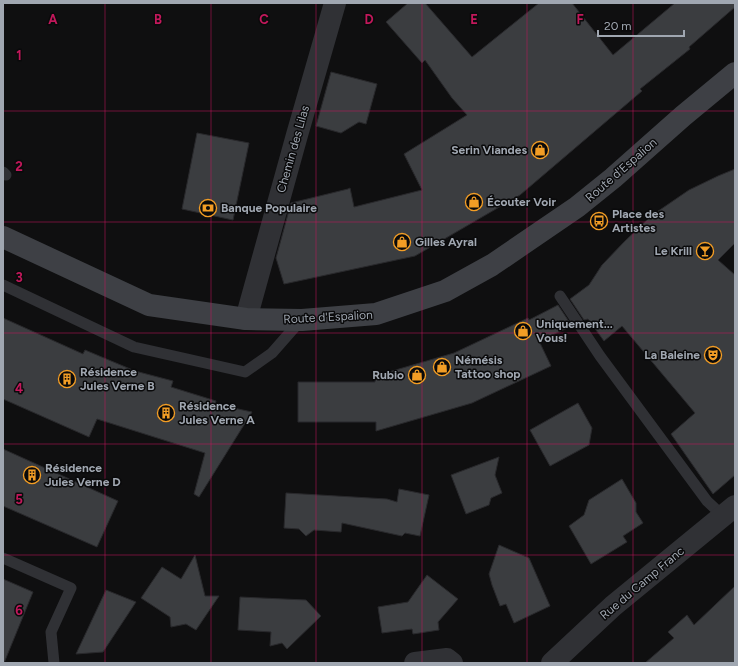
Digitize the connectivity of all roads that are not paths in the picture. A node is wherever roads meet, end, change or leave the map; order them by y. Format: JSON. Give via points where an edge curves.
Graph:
{"nodes":[{"id":1,"x":335,"y":3,"type":"edge"},
{"id":2,"x":735,"y":73,"type":"edge"},
{"id":3,"x":3,"y":237,"type":"edge"},
{"id":4,"x":3,"y":285,"type":"edge"},
{"id":5,"x":560,"y":296,"type":"dead end"},
{"id":6,"x":246,"y":319,"type":"junction"},
{"id":7,"x":302,"y":320,"type":"junction"},
{"id":8,"x":729,"y":511,"type":"edge"},
{"id":9,"x":3,"y":558,"type":"edge"},
{"id":10,"x":54,"y":663,"type":"edge"},
{"id":11,"x":415,"y":663,"type":"edge"},
{"id":12,"x":452,"y":663,"type":"edge"},
{"id":13,"x":552,"y":663,"type":"edge"}],
"edges":[{"from":1,"to":6,"type":"street","name":"Chemin des Lilas"},
{"from":2,"to":7,"type":"main road","name":"Route d'Espalion","via":[[577,207],[492,265],[445,291],[376,314]]},
{"from":3,"to":6,"type":"main road","name":"Route d'Espalion","via":[[149,305]]},
{"from":4,"to":7,"type":"lane","via":[[134,347],[245,372],[272,353]]},
{"from":5,"to":8,"type":"lane","via":[[600,356],[707,501]]},
{"from":6,"to":7,"type":"main road","name":"Route d'Espalion"},
{"from":8,"to":13,"type":"street","name":"Rue du Camp Franc","via":[[613,606]]},
{"from":9,"to":10,"type":"lane","via":[[71,588],[51,632]]},
{"from":11,"to":12,"type":"street","via":[[447,659]]}]}
